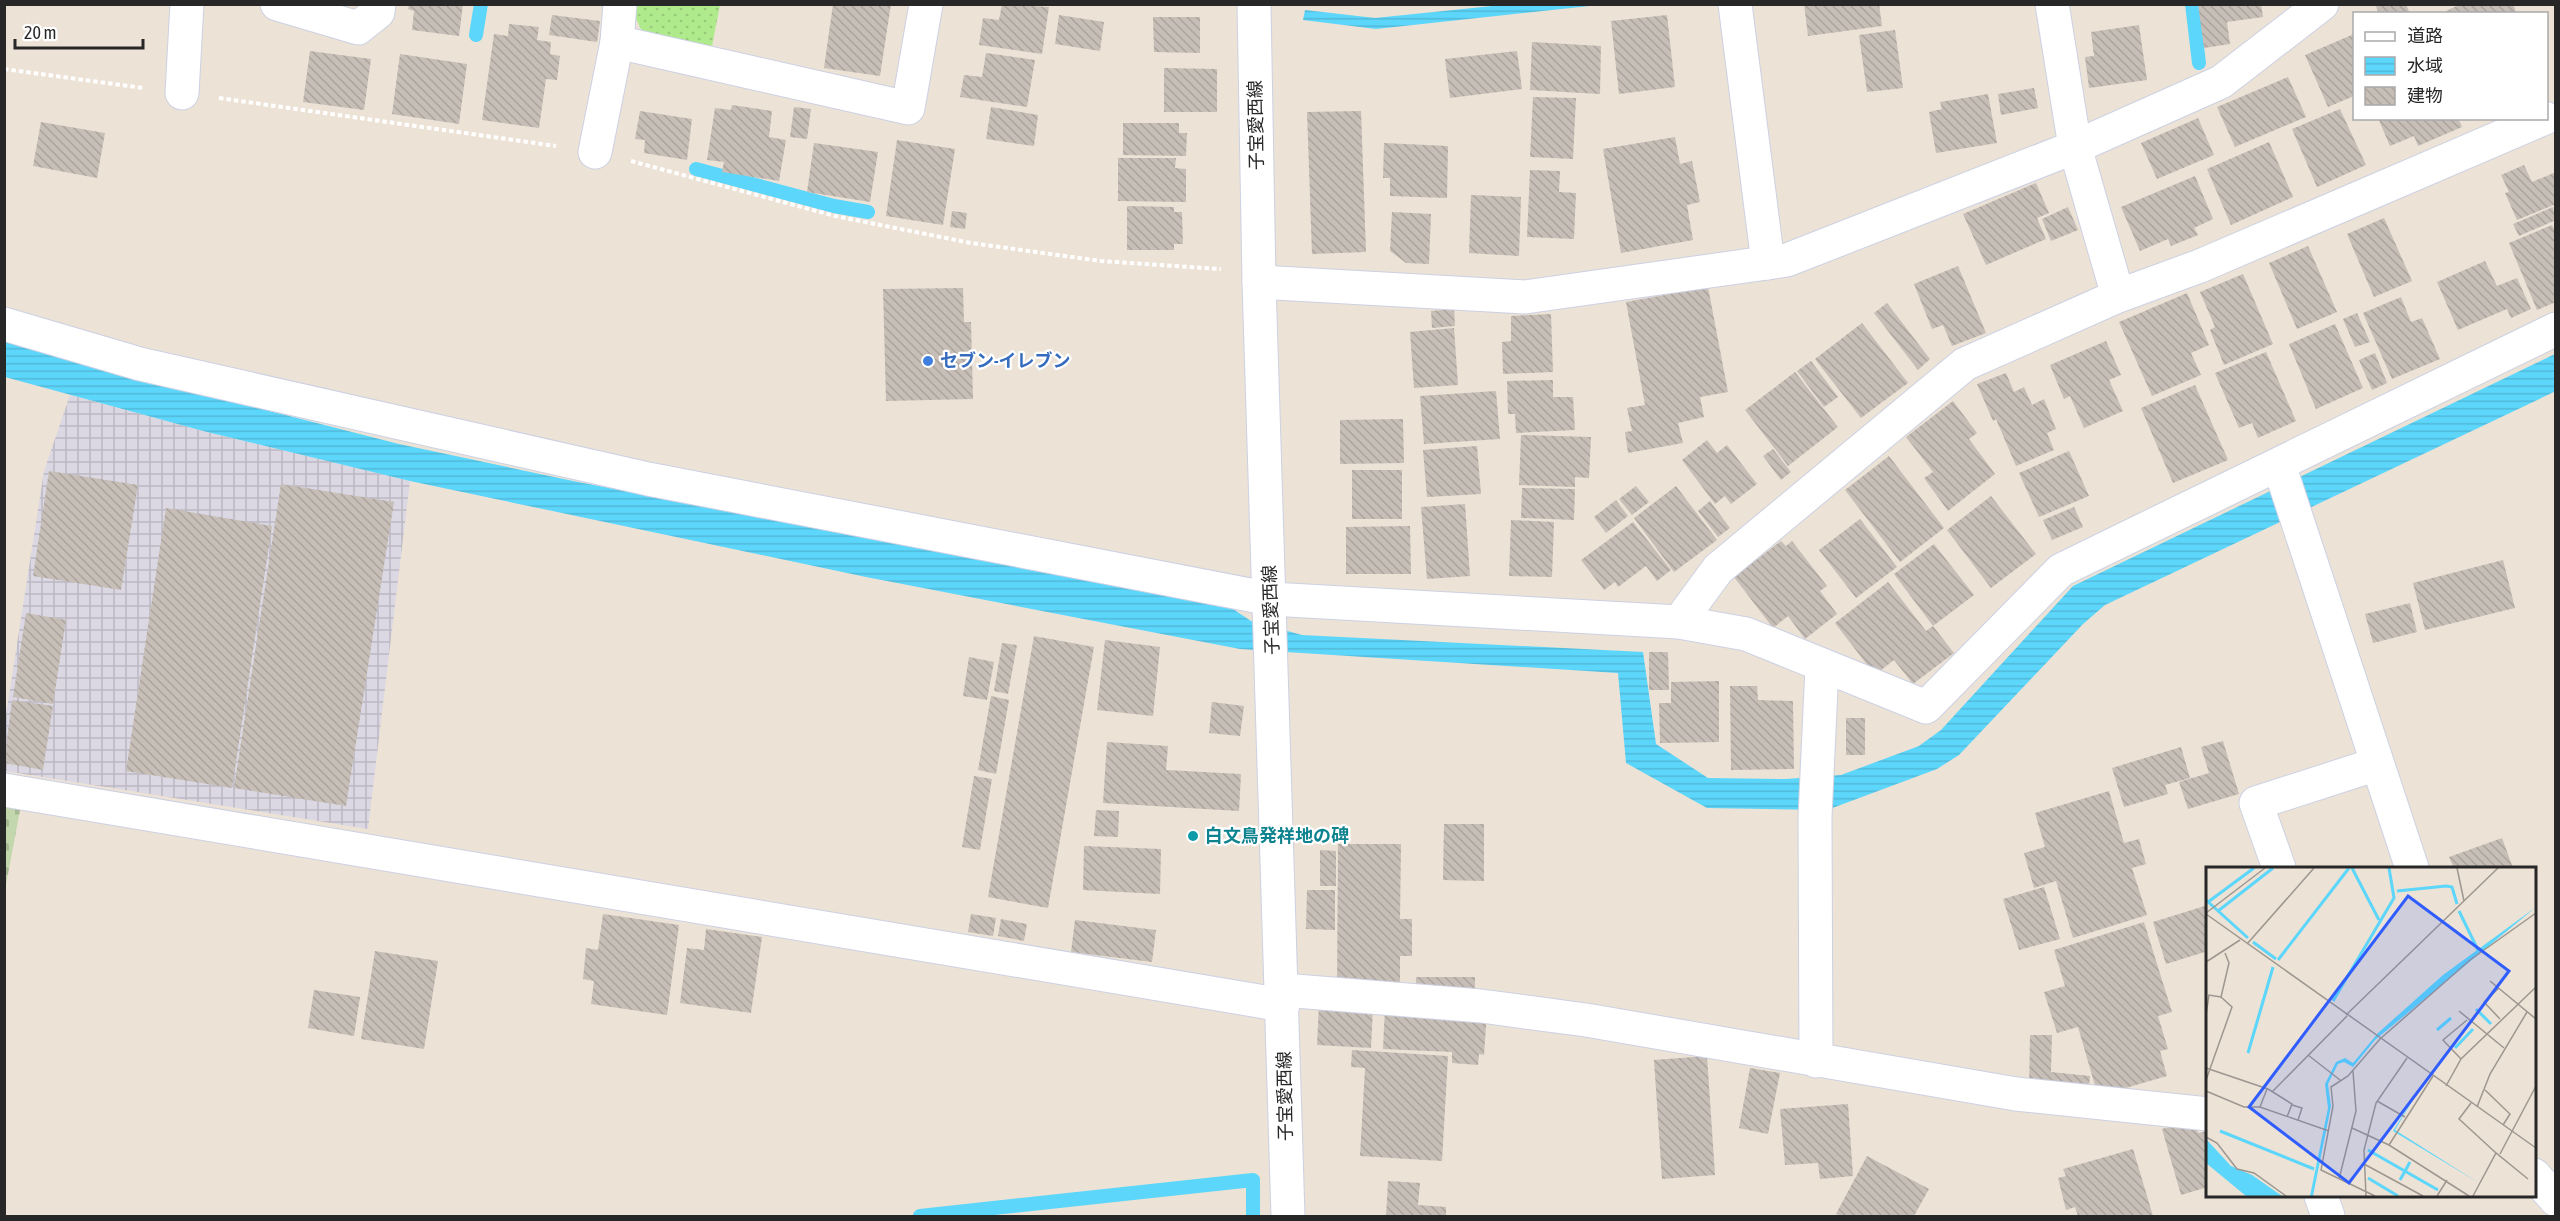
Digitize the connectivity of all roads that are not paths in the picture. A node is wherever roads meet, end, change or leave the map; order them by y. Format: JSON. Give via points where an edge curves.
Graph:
{"nodes":[{"id":1,"x":187,"y":4,"type":"edge"},
{"id":2,"x":277,"y":4,"type":"edge"},
{"id":3,"x":379,"y":4,"type":"edge"},
{"id":4,"x":620,"y":4,"type":"edge"},
{"id":5,"x":926,"y":4,"type":"edge"},
{"id":6,"x":1254,"y":4,"type":"edge"},
{"id":7,"x":1735,"y":4,"type":"edge"},
{"id":8,"x":2052,"y":4,"type":"edge"},
{"id":9,"x":2322,"y":4,"type":"edge"},
{"id":10,"x":617,"y":42,"type":"junction"},
{"id":11,"x":182,"y":93,"type":"road end"},
{"id":12,"x":2541,"y":120,"type":"edge"},
{"id":13,"x":2075,"y":147,"type":"junction"},
{"id":14,"x":595,"y":152,"type":"road end"},
{"id":15,"x":1768,"y":263,"type":"junction"},
{"id":16,"x":1259,"y":277,"type":"junction"},
{"id":17,"x":2118,"y":296,"type":"junction"},
{"id":18,"x":4,"y":324,"type":"edge"},
{"id":19,"x":2556,"y":329,"type":"edge"},
{"id":20,"x":2281,"y":471,"type":"junction"},
{"id":21,"x":1271,"y":611,"type":"junction"},
{"id":22,"x":1679,"y":622,"type":"junction"},
{"id":23,"x":1822,"y":667,"type":"junction"},
{"id":24,"x":2377,"y":764,"type":"junction"},
{"id":25,"x":4,"y":789,"type":"edge"},
{"id":26,"x":2279,"y":867,"type":"edge"},
{"id":27,"x":2407,"y":867,"type":"edge"},
{"id":28,"x":1283,"y":997,"type":"junction"},
{"id":29,"x":1816,"y":1060,"type":"junction"},
{"id":30,"x":2206,"y":1114,"type":"edge"},
{"id":31,"x":2536,"y":1176,"type":"edge"},
{"id":32,"x":2321,"y":1197,"type":"edge"},
{"id":33,"x":2556,"y":1200,"type":"edge"},
{"id":34,"x":1288,"y":1216,"type":"edge"},
{"id":35,"x":2328,"y":1216,"type":"edge"}],
"edges":[{"from":1,"to":11,"type":"street"},
{"from":2,"to":3,"type":"street","via":[[358,28],[378,12]]},
{"from":4,"to":10,"type":"street"},
{"from":5,"to":10,"type":"street","via":[[908,108]]},
{"from":6,"to":16,"type":"street","name":"子宝愛西線"},
{"from":7,"to":15,"type":"street"},
{"from":8,"to":13,"type":"street"},
{"from":9,"to":13,"type":"street","via":[[2221,81]]},
{"from":10,"to":14,"type":"street"},
{"from":12,"to":17,"type":"street","via":[[2200,266]]},
{"from":13,"to":15,"type":"street","via":[[1787,260]]},
{"from":13,"to":17,"type":"street"},
{"from":15,"to":16,"type":"street","via":[[1525,297]]},
{"from":16,"to":21,"type":"street","name":"子宝愛西線"},
{"from":17,"to":22,"type":"street","via":[[1965,364],[1718,569]]},
{"from":18,"to":21,"type":"street","via":[[140,364],[648,479]]},
{"from":19,"to":20,"type":"street"},
{"from":20,"to":23,"type":"street","via":[[2061,570],[1926,707]]},
{"from":20,"to":24,"type":"street"},
{"from":21,"to":22,"type":"street"},
{"from":21,"to":28,"type":"street","name":"子宝愛西線"},
{"from":22,"to":23,"type":"street","via":[[1746,634]]},
{"from":23,"to":29,"type":"street","via":[[1815,817]]},
{"from":24,"to":26,"type":"street","via":[[2256,803]]},
{"from":24,"to":27,"type":"street"},
{"from":25,"to":28,"type":"street"},
{"from":28,"to":29,"type":"street","via":[[1492,1007]]},
{"from":28,"to":34,"type":"street","name":"子宝愛西線"},
{"from":29,"to":30,"type":"street","via":[[2016,1094]]},
{"from":31,"to":33,"type":"street"},
{"from":32,"to":35,"type":"street"}]}
